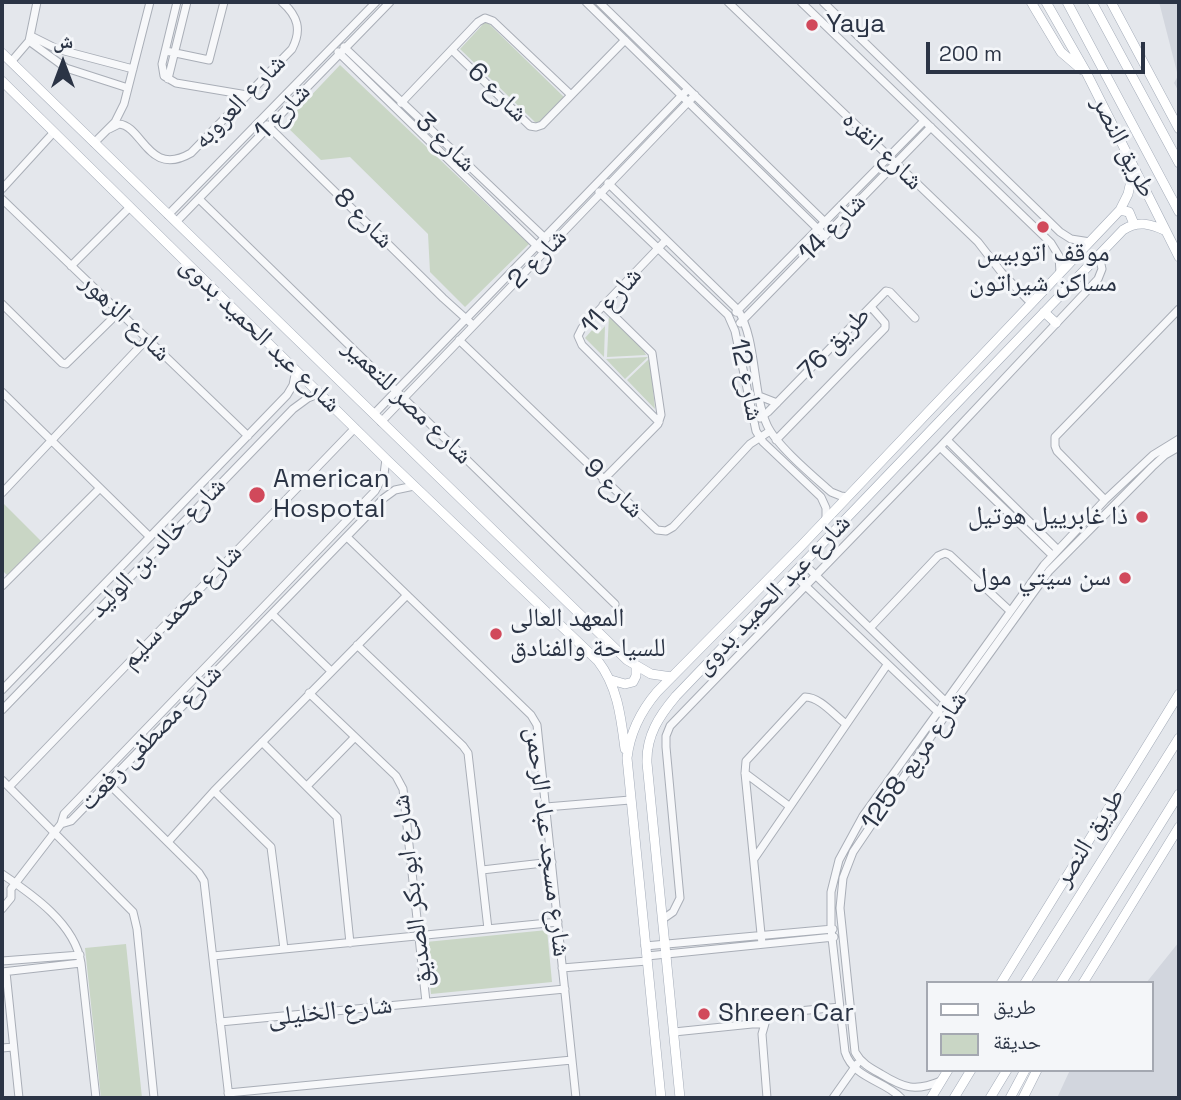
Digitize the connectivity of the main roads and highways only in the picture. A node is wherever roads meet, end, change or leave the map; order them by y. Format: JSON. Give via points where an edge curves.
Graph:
{"nodes":[{"id":1,"x":1031,"y":2,"type":"edge"},
{"id":2,"x":1046,"y":2,"type":"edge"},
{"id":3,"x":1067,"y":2,"type":"edge"},
{"id":4,"x":1092,"y":2,"type":"edge"},
{"id":5,"x":1111,"y":2,"type":"edge"},
{"id":6,"x":2,"y":53,"type":"edge"},
{"id":7,"x":1086,"y":72,"type":"junction"},
{"id":8,"x":2,"y":81,"type":"edge"},
{"id":9,"x":1179,"y":129,"type":"edge"},
{"id":10,"x":1179,"y":163,"type":"edge"},
{"id":11,"x":1134,"y":168,"type":"junction"},
{"id":12,"x":1120,"y":210,"type":"junction"},
{"id":13,"x":1179,"y":212,"type":"edge"},
{"id":14,"x":1134,"y":224,"type":"junction"},
{"id":15,"x":1166,"y":231,"type":"junction"},
{"id":16,"x":1179,"y":257,"type":"edge"},
{"id":17,"x":1044,"y":312,"type":"junction"},
{"id":18,"x":1056,"y":323,"type":"road end"},
{"id":19,"x":636,"y":667,"type":"junction"},
{"id":20,"x":672,"y":677,"type":"junction"},
{"id":21,"x":611,"y":680,"type":"junction"},
{"id":22,"x":1179,"y":694,"type":"edge"},
{"id":23,"x":1179,"y":738,"type":"edge"},
{"id":24,"x":626,"y":758,"type":"junction"},
{"id":25,"x":1179,"y":794,"type":"edge"},
{"id":26,"x":1179,"y":827,"type":"edge"},
{"id":27,"x":1002,"y":981,"type":"edge"},
{"id":28,"x":1026,"y":981,"type":"edge"},
{"id":29,"x":1062,"y":981,"type":"edge"},
{"id":30,"x":1083,"y":981,"type":"edge"},
{"id":31,"x":947,"y":1072,"type":"edge"},
{"id":32,"x":970,"y":1072,"type":"edge"},
{"id":33,"x":1006,"y":1072,"type":"edge"},
{"id":34,"x":1024,"y":1072,"type":"edge"},
{"id":35,"x":1036,"y":1072,"type":"edge"},
{"id":36,"x":661,"y":1098,"type":"edge"},
{"id":37,"x":680,"y":1098,"type":"edge"},
{"id":38,"x":931,"y":1098,"type":"edge"},
{"id":39,"x":954,"y":1098,"type":"edge"},
{"id":40,"x":990,"y":1098,"type":"edge"},
{"id":41,"x":1010,"y":1098,"type":"edge"},
{"id":42,"x":1023,"y":1098,"type":"edge"}],
"edges":[{"from":1,"to":7,"type":"main road","via":[[1061,52]]},
{"from":2,"to":7,"type":"main road","name":"طريق النصر"},
{"from":3,"to":13,"type":"main road","name":"طريق النصر"},
{"from":4,"to":10,"type":"main road"},
{"from":5,"to":9,"type":"main road"},
{"from":6,"to":19,"type":"main road","name":"شارع عبد الحميد بدوى"},
{"from":7,"to":11,"type":"main road","name":"طريق النصر"},
{"from":8,"to":21,"type":"main road","name":"شارع عبد الحميد بدوى","via":[[386,459],[590,652]]},
{"from":11,"to":12,"type":"main road","name":"شارع عبد الحميد بدوى"},
{"from":11,"to":15,"type":"main road","name":"طريق النصر"},
{"from":12,"to":14,"type":"main road","via":[[1129,212]]},
{"from":12,"to":20,"type":"main road","name":"شارع عبد الحميد بدوى"},
{"from":14,"to":15,"type":"main road"},
{"from":14,"to":17,"type":"main road","name":"شارع عبد الحميد بدوى"},
{"from":15,"to":16,"type":"main road","name":"طريق النصر"},
{"from":17,"to":18,"type":"main road"},
{"from":17,"to":37,"type":"main road","name":"شارع عبد الحميد بدوى","via":[[656,721],[647,763]]},
{"from":19,"to":20,"type":"main road","name":"شارع عبد الحميد بدوى"},
{"from":19,"to":21,"type":"main road","via":[[633,682]]},
{"from":20,"to":24,"type":"main road","name":"شارع عبد الحميد بدوى","via":[[638,719]]},
{"from":21,"to":24,"type":"main road","name":"شارع عبد الحميد بدوى"},
{"from":22,"to":27,"type":"main road","name":"طريق النصر"},
{"from":23,"to":28,"type":"main road","name":"طريق النصر"},
{"from":24,"to":36,"type":"main road","name":"شارع عبد الحميد بدوى"},
{"from":25,"to":29,"type":"main road"},
{"from":26,"to":30,"type":"main road"},
{"from":31,"to":38,"type":"main road"},
{"from":32,"to":39,"type":"main road"},
{"from":33,"to":40,"type":"main road"},
{"from":34,"to":41,"type":"main road"},
{"from":35,"to":42,"type":"main road"}]}
